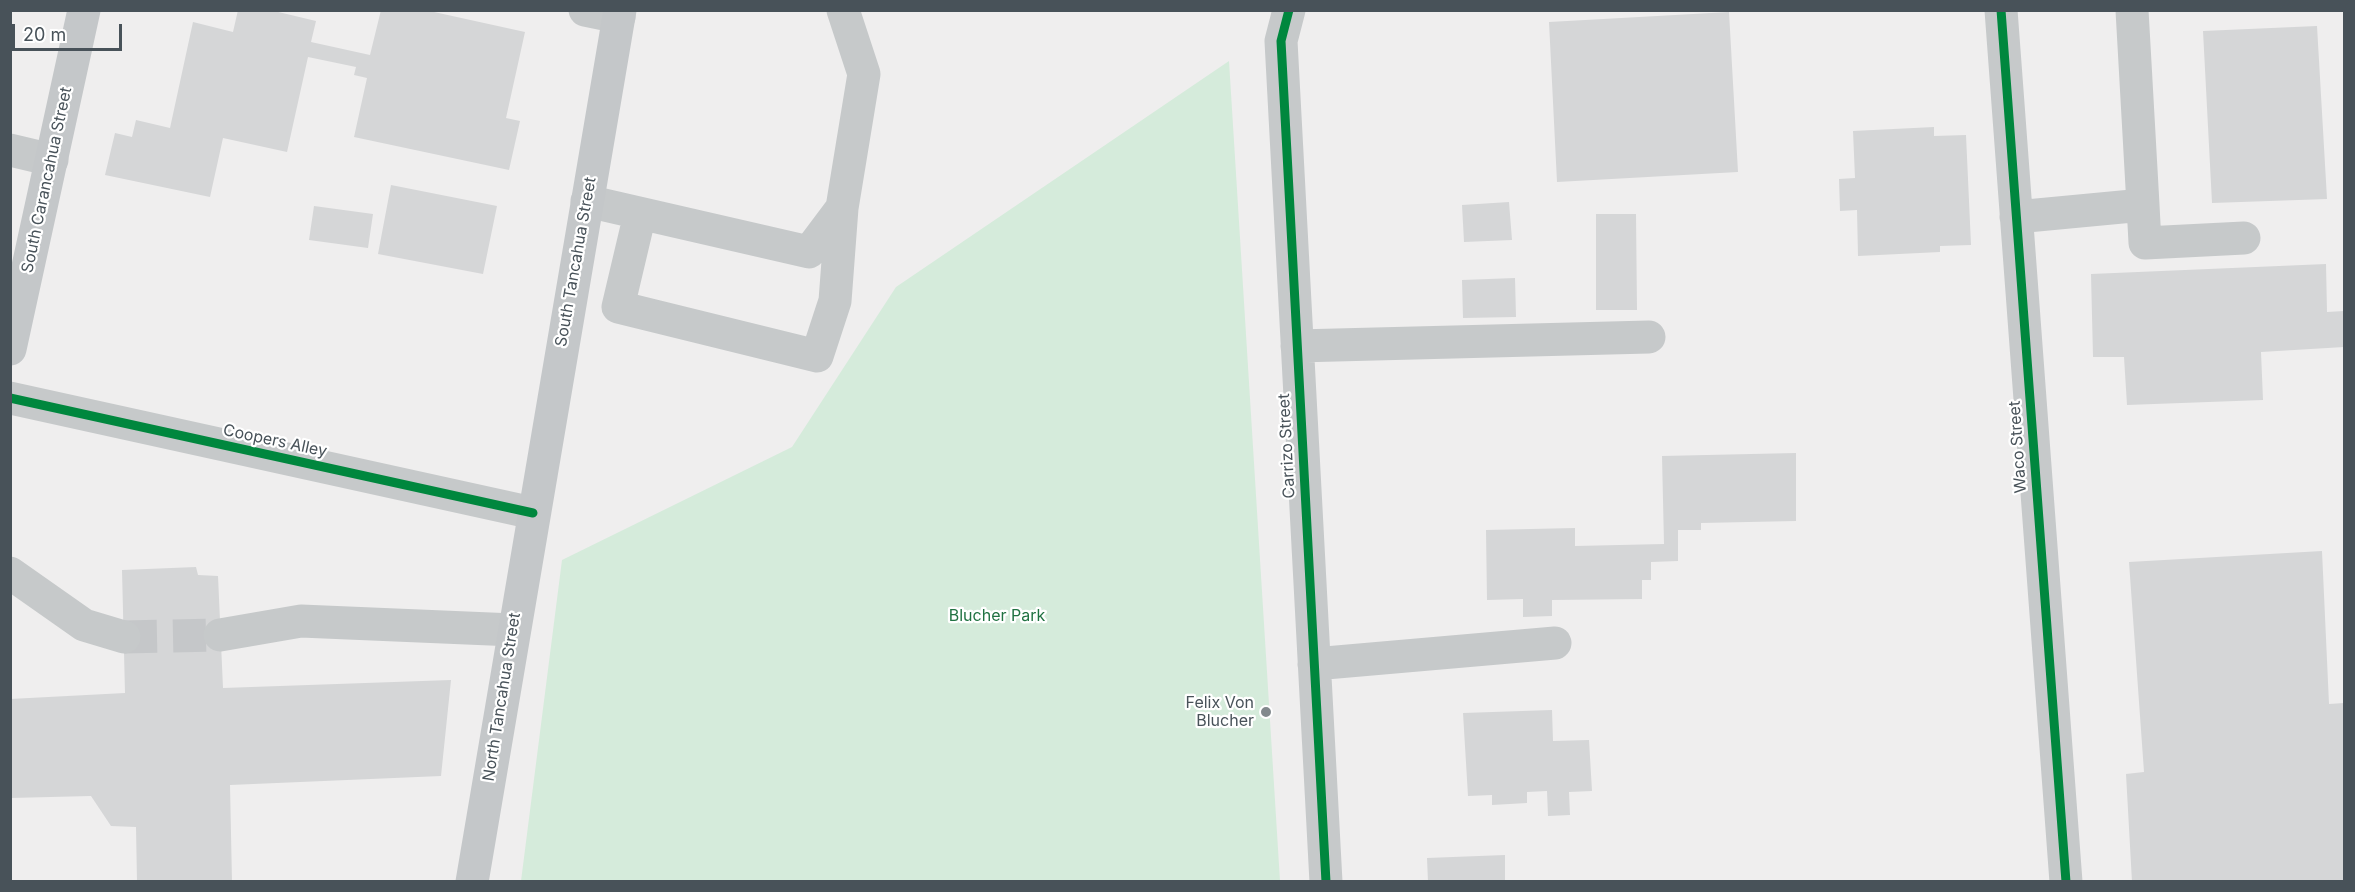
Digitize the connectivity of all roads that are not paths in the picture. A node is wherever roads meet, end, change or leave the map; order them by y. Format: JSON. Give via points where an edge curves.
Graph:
{"nodes":[{"id":1,"x":84,"y":10,"type":"edge"},
{"id":2,"x":585,"y":10,"type":"edge"},
{"id":3,"x":843,"y":10,"type":"edge"},
{"id":4,"x":1289,"y":10,"type":"edge"},
{"id":5,"x":2001,"y":10,"type":"edge"},
{"id":6,"x":2132,"y":10,"type":"edge"},
{"id":7,"x":619,"y":14,"type":"edge"},
{"id":8,"x":10,"y":150,"type":"edge"},
{"id":9,"x":51,"y":160,"type":"junction"},
{"id":10,"x":587,"y":201,"type":"junction"},
{"id":11,"x":2143,"y":205,"type":"junction"},
{"id":12,"x":842,"y":208,"type":"junction"},
{"id":13,"x":640,"y":214,"type":"junction"},
{"id":14,"x":2016,"y":217,"type":"junction"},
{"id":15,"x":2244,"y":238,"type":"dead end"},
{"id":16,"x":1649,"y":337,"type":"dead end"},
{"id":17,"x":1297,"y":346,"type":"junction"},
{"id":18,"x":10,"y":349,"type":"edge"},
{"id":19,"x":10,"y":398,"type":"edge"},
{"id":20,"x":533,"y":513,"type":"junction"},
{"id":21,"x":10,"y":573,"type":"edge"},
{"id":22,"x":514,"y":630,"type":"junction"},
{"id":23,"x":220,"y":635,"type":"tunnel mouth"},
{"id":24,"x":124,"y":637,"type":"tunnel mouth"},
{"id":25,"x":1556,"y":643,"type":"dead end"},
{"id":26,"x":1314,"y":664,"type":"junction"},
{"id":27,"x":472,"y":882,"type":"edge"},
{"id":28,"x":1326,"y":882,"type":"edge"},
{"id":29,"x":2066,"y":882,"type":"edge"}],
"edges":[{"from":1,"to":9,"type":"main road","name":"South Carancahua Street"},
{"from":2,"to":7,"type":"street"},
{"from":3,"to":12,"type":"street","via":[[864,74]]},
{"from":4,"to":17,"type":"street","name":"Carrizo Street","via":[[1281,41]]},
{"from":5,"to":14,"type":"street","name":"Waco Street"},
{"from":6,"to":11,"type":"street"},
{"from":7,"to":10,"type":"main road","name":"South Tancahua Street"},
{"from":8,"to":9,"type":"street"},
{"from":9,"to":18,"type":"main road","name":"South Carancahua Street"},
{"from":10,"to":13,"type":"street"},
{"from":10,"to":20,"type":"main road","name":"South Tancahua Street"},
{"from":11,"to":14,"type":"street"},
{"from":11,"to":15,"type":"street","via":[[2145,243]]},
{"from":12,"to":13,"type":"street","via":[[809,252]]},
{"from":12,"to":13,"type":"street","via":[[835,301],[817,356],[618,307]]},
{"from":14,"to":29,"type":"street","name":"Waco Street"},
{"from":16,"to":17,"type":"street"},
{"from":17,"to":26,"type":"street","name":"Carrizo Street"},
{"from":19,"to":20,"type":"street","name":"Coopers Alley"},
{"from":20,"to":22,"type":"main road","name":"North Tancahua Street"},
{"from":21,"to":24,"type":"street","via":[[84,624]]},
{"from":22,"to":23,"type":"street","via":[[301,621]]},
{"from":22,"to":27,"type":"main road","name":"North Tancahua Street"},
{"from":25,"to":26,"type":"street"},
{"from":26,"to":28,"type":"street","name":"Carrizo Street"}]}
